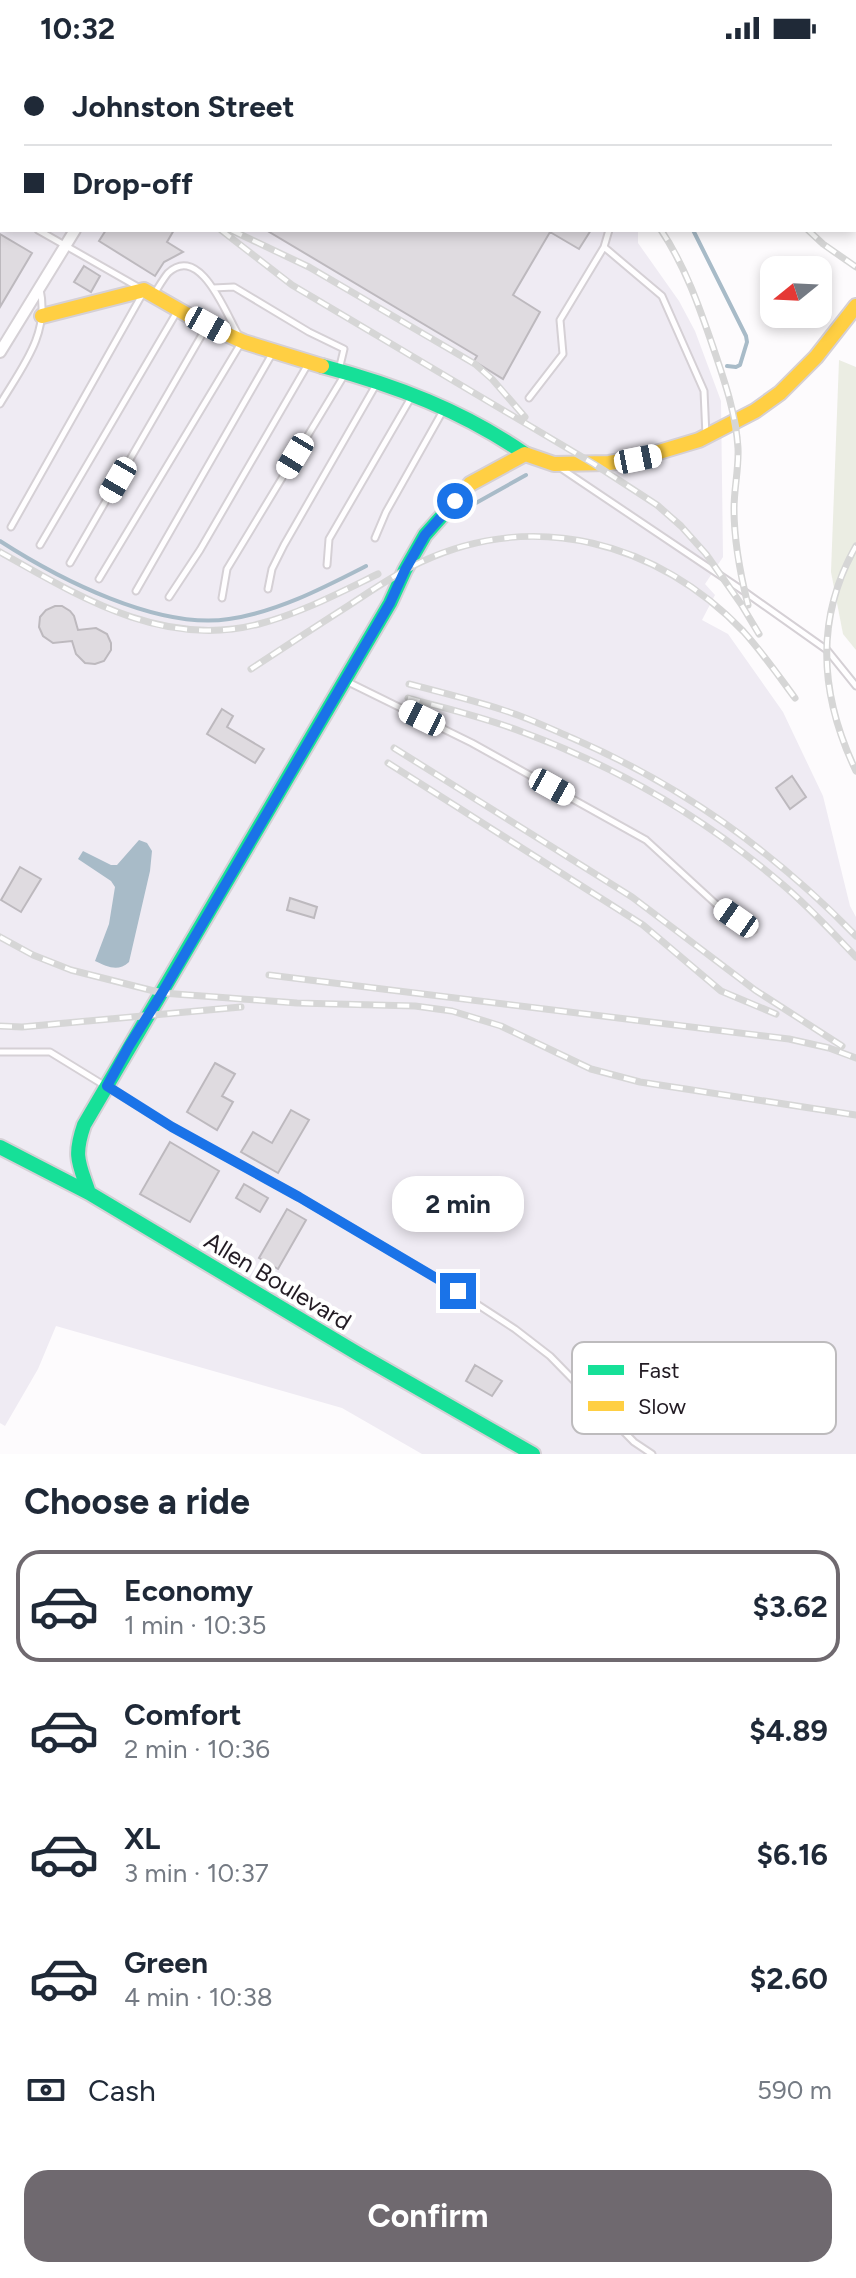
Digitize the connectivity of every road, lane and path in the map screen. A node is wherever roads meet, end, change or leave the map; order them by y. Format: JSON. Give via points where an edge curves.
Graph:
{"nodes":[{"id":1,"x":42,"y":232,"type":"edge"},
{"id":2,"x":74,"y":232,"type":"edge"},
{"id":3,"x":608,"y":232,"type":"edge"},
{"id":4,"x":66,"y":245,"type":"junction"},
{"id":5,"x":604,"y":247,"type":"junction"},
{"id":6,"x":40,"y":288,"type":"junction"},
{"id":7,"x":213,"y":288,"type":"junction"},
{"id":8,"x":149,"y":293,"type":"junction"},
{"id":9,"x":856,"y":306,"type":"edge"},
{"id":10,"x":178,"y":309,"type":"junction"},
{"id":11,"x":42,"y":316,"type":"junction"},
{"id":12,"x":208,"y":325,"type":"junction"},
{"id":13,"x":242,"y":342,"type":"junction"},
{"id":14,"x":0,"y":350,"type":"edge"},
{"id":15,"x":272,"y":353,"type":"junction"},
{"id":16,"x":308,"y":364,"type":"junction"},
{"id":17,"x":342,"y":372,"type":"junction"},
{"id":18,"x":377,"y":383,"type":"junction"},
{"id":19,"x":413,"y":395,"type":"junction"},
{"id":20,"x":529,"y":398,"type":"dead end"},
{"id":21,"x":0,"y":404,"type":"edge"},
{"id":22,"x":445,"y":408,"type":"junction"},
{"id":23,"x":706,"y":437,"type":"junction"},
{"id":24,"x":525,"y":454,"type":"junction"},
{"id":25,"x":555,"y":464,"type":"junction"},
{"id":26,"x":11,"y":527,"type":"dead end"},
{"id":27,"x":375,"y":538,"type":"dead end"},
{"id":28,"x":40,"y":545,"type":"dead end"},
{"id":29,"x":70,"y":563,"type":"dead end"},
{"id":30,"x":327,"y":565,"type":"dead end"},
{"id":31,"x":99,"y":579,"type":"dead end"},
{"id":32,"x":268,"y":589,"type":"dead end"},
{"id":33,"x":136,"y":591,"type":"dead end"},
{"id":34,"x":169,"y":597,"type":"dead end"},
{"id":35,"x":222,"y":598,"type":"dead end"},
{"id":36,"x":345,"y":681,"type":"junction"},
{"id":37,"x":856,"y":686,"type":"edge"},
{"id":38,"x":754,"y":930,"type":"dead end"},
{"id":39,"x":0,"y":1052,"type":"edge"},
{"id":40,"x":107,"y":1086,"type":"junction"},
{"id":41,"x":0,"y":1147,"type":"edge"},
{"id":42,"x":89,"y":1193,"type":"junction"},
{"id":43,"x":572,"y":1379,"type":"edge"},
{"id":44,"x":626,"y":1434,"type":"edge"},
{"id":45,"x":533,"y":1454,"type":"edge"},
{"id":46,"x":652,"y":1454,"type":"edge"}],
"edges":[{"from":1,"to":4,"type":"lane"},
{"from":2,"to":4,"type":"street"},
{"from":3,"to":5,"type":"lane"},
{"from":4,"to":6,"type":"street"},
{"from":4,"to":8,"type":"lane"},
{"from":5,"to":20,"type":"lane","via":[[560,320],[563,354]]},
{"from":5,"to":23,"type":"lane","via":[[662,296],[704,391]]},
{"from":6,"to":11,"type":"lane"},
{"from":6,"to":14,"type":"street"},
{"from":7,"to":8,"type":"lane","via":[[206,276],[186,266],[169,273]]},
{"from":7,"to":13,"type":"lane"},
{"from":7,"to":17,"type":"lane","via":[[234,287],[344,349]]},
{"from":8,"to":10,"type":"street"},
{"from":8,"to":11,"type":"street"},
{"from":8,"to":26,"type":"lane"},
{"from":9,"to":23,"type":"street","via":[[803,373],[735,423]]},
{"from":10,"to":12,"type":"street"},
{"from":10,"to":28,"type":"lane"},
{"from":11,"to":21,"type":"lane","via":[[37,343]]},
{"from":12,"to":13,"type":"street"},
{"from":12,"to":29,"type":"lane"},
{"from":13,"to":15,"type":"street"},
{"from":13,"to":31,"type":"lane"},
{"from":15,"to":16,"type":"street"},
{"from":15,"to":33,"type":"lane"},
{"from":16,"to":17,"type":"street"},
{"from":16,"to":34,"type":"lane"},
{"from":17,"to":18,"type":"street"},
{"from":17,"to":35,"type":"lane","via":[[227,569]]},
{"from":18,"to":19,"type":"street"},
{"from":18,"to":32,"type":"lane","via":[[284,545]]},
{"from":19,"to":22,"type":"street"},
{"from":19,"to":30,"type":"lane","via":[[329,539]]},
{"from":22,"to":24,"type":"street"},
{"from":22,"to":27,"type":"lane"},
{"from":23,"to":25,"type":"street","via":[[621,462]]},
{"from":24,"to":25,"type":"street"},
{"from":24,"to":36,"type":"street","via":[[470,484],[425,535]]},
{"from":25,"to":37,"type":"lane","via":[[827,650]]},
{"from":36,"to":38,"type":"lane","via":[[472,743],[646,840],[717,905]]},
{"from":36,"to":40,"type":"street"},
{"from":39,"to":40,"type":"lane","via":[[50,1052]]},
{"from":40,"to":42,"type":"street","via":[[77,1145]]},
{"from":40,"to":43,"type":"lane","via":[[484,1308],[550,1356]]},
{"from":41,"to":42,"type":"street","name":"Allen Boulevard"},
{"from":42,"to":45,"type":"street","name":"Allen Boulevard"},
{"from":44,"to":46,"type":"lane"}]}
